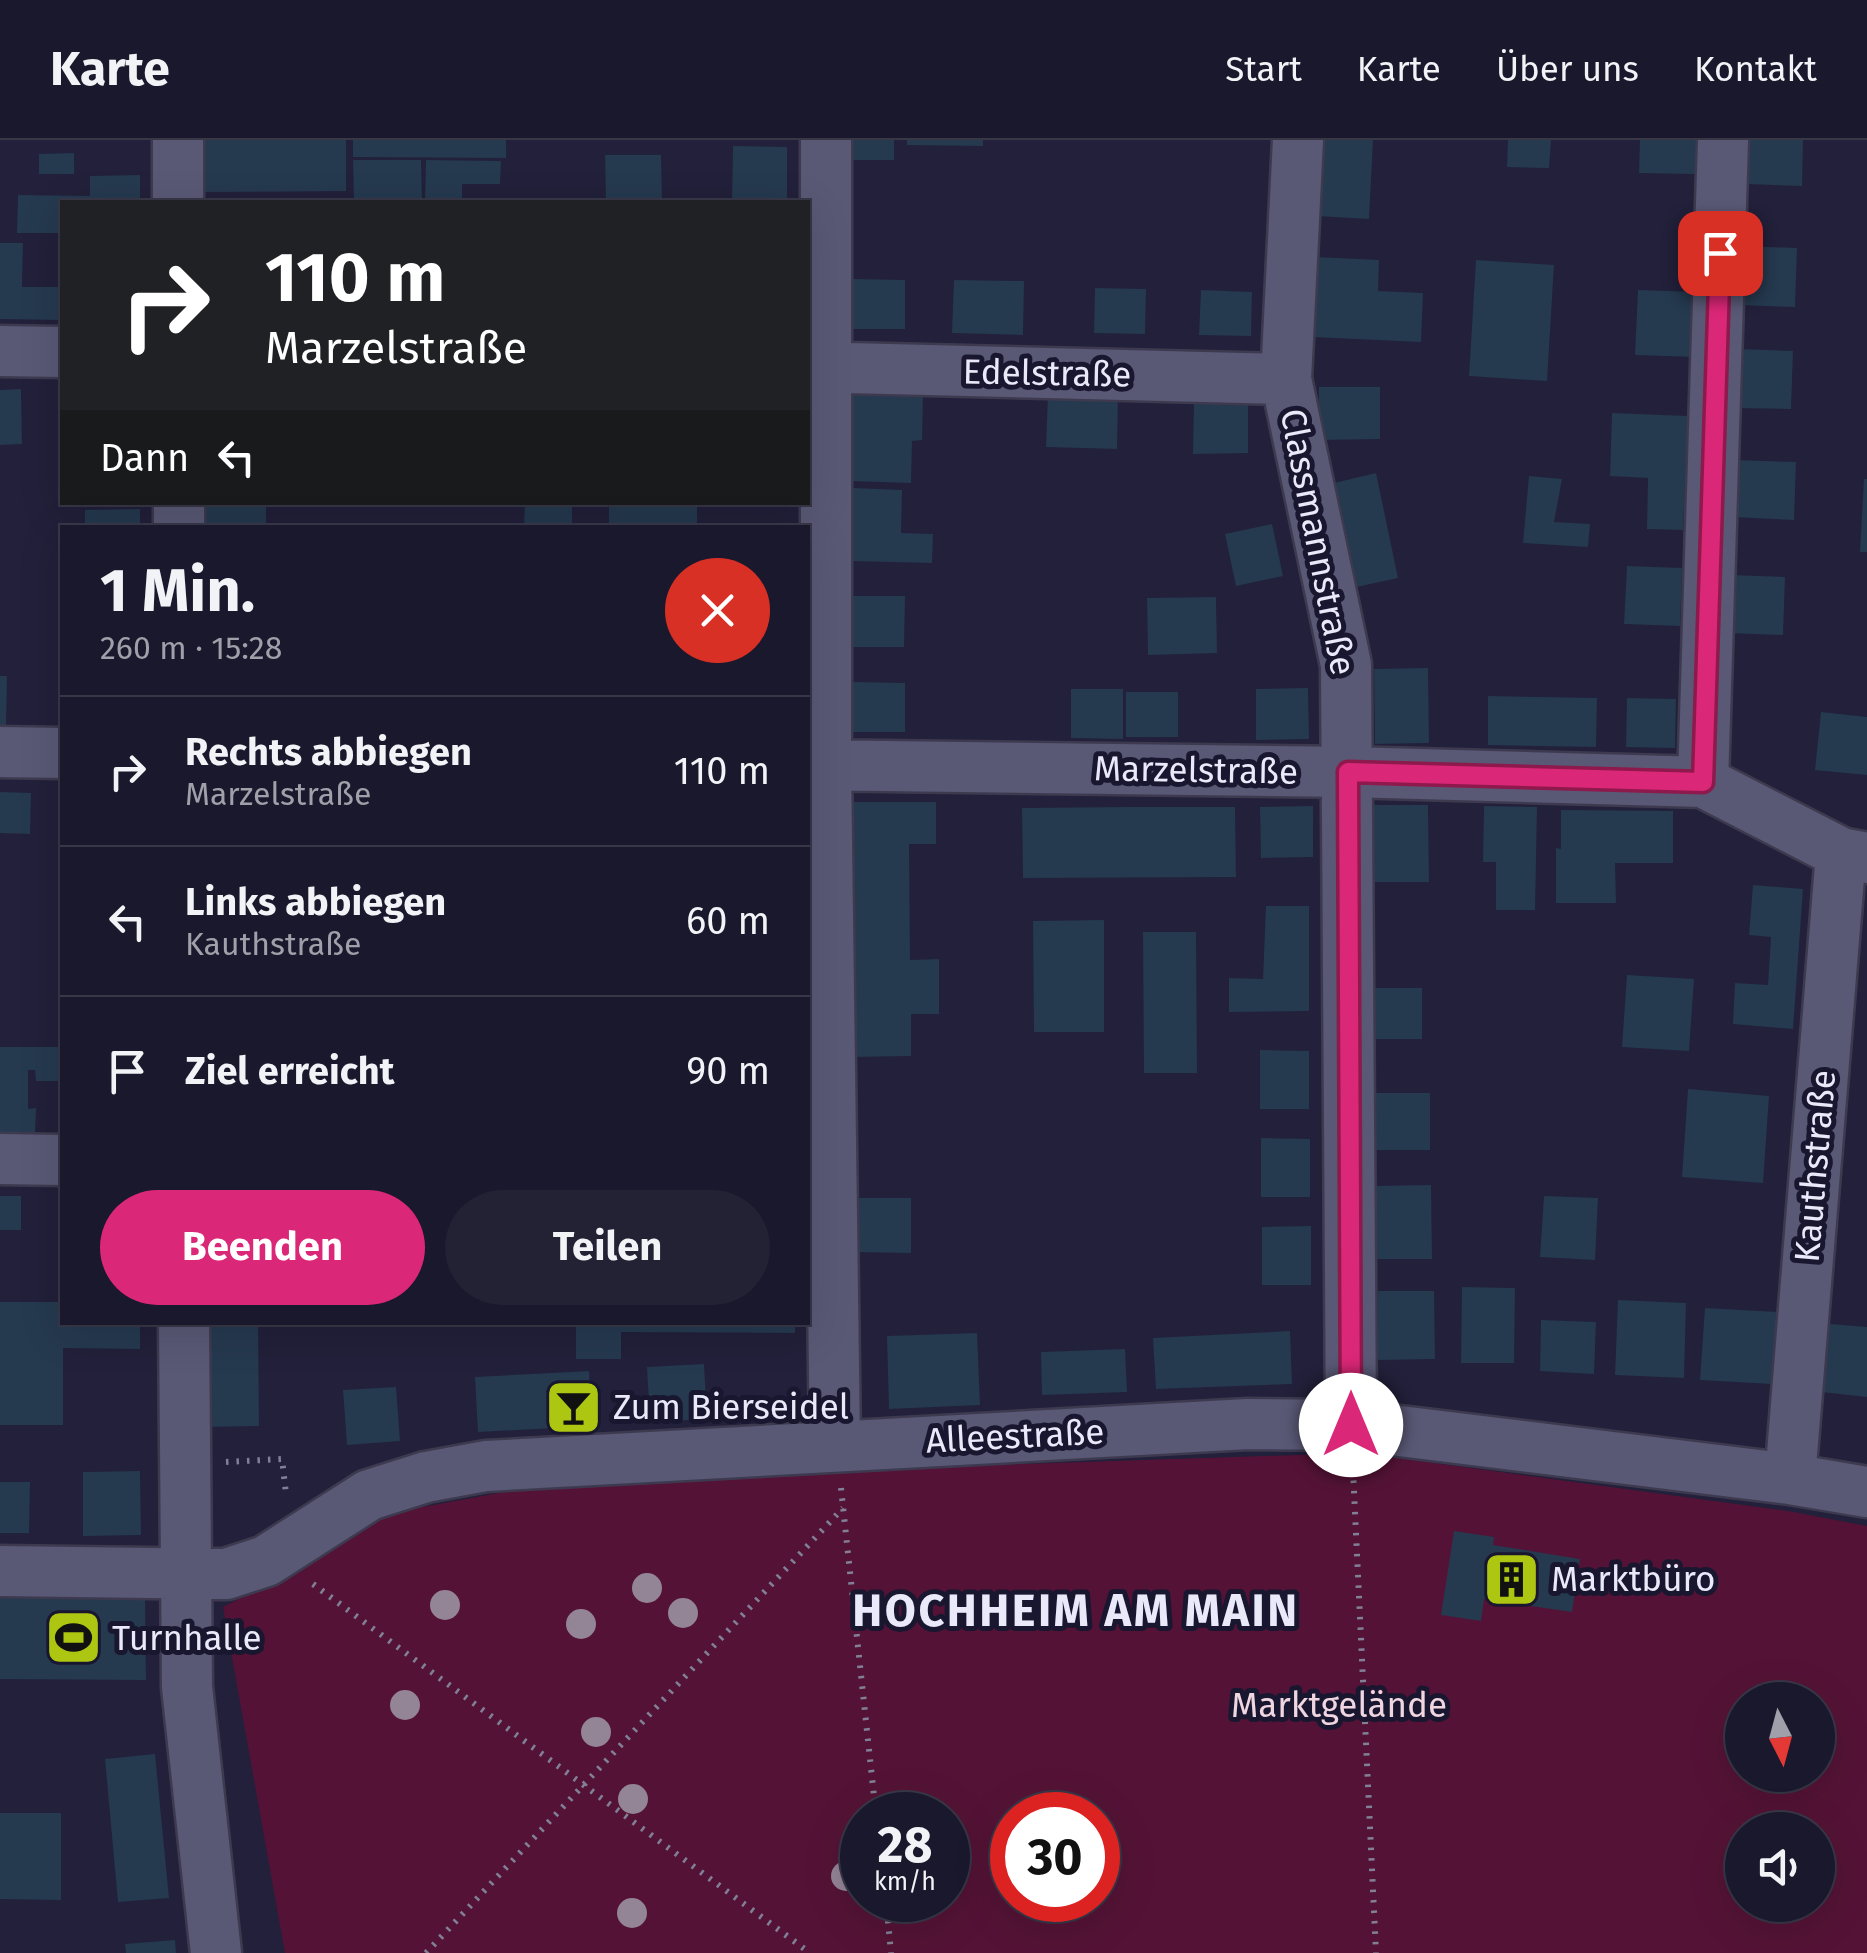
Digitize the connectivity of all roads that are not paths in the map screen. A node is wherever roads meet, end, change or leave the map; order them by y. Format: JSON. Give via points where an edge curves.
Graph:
{"nodes":[{"id":1,"x":178,"y":140,"type":"edge"},
{"id":2,"x":826,"y":140,"type":"edge"},
{"id":3,"x":1298,"y":140,"type":"edge"},
{"id":4,"x":1723,"y":140,"type":"edge"},
{"id":5,"x":178,"y":200,"type":"edge"},
{"id":6,"x":0,"y":351,"type":"edge"},
{"id":7,"x":60,"y":352,"type":"edge"},
{"id":8,"x":817,"y":367,"type":"edge"},
{"id":9,"x":1286,"y":379,"type":"junction"},
{"id":10,"x":0,"y":752,"type":"edge"},
{"id":11,"x":60,"y":753,"type":"edge"},
{"id":12,"x":817,"y":765,"type":"edge"},
{"id":13,"x":1348,"y":772,"type":"junction"},
{"id":14,"x":1703,"y":782,"type":"junction"},
{"id":15,"x":1854,"y":856,"type":"edge"},
{"id":16,"x":0,"y":1159,"type":"edge"},
{"id":17,"x":60,"y":1160,"type":"edge"},
{"id":18,"x":818,"y":1172,"type":"edge"},
{"id":19,"x":184,"y":1325,"type":"edge"},
{"id":20,"x":1351,"y":1425,"type":"junction"},
{"id":21,"x":834,"y":1445,"type":"junction"},
{"id":22,"x":1790,"y":1479,"type":"junction"},
{"id":23,"x":1867,"y":1492,"type":"edge"},
{"id":24,"x":0,"y":1571,"type":"edge"},
{"id":25,"x":185,"y":1575,"type":"junction"},
{"id":26,"x":216,"y":1953,"type":"edge"}],
"edges":[{"from":1,"to":5,"type":"street"},
{"from":2,"to":8,"type":"street"},
{"from":3,"to":9,"type":"street","name":"Classmannstraße"},
{"from":4,"to":14,"type":"street"},
{"from":6,"to":7,"type":"street"},
{"from":8,"to":9,"type":"street","name":"Edelstraße"},
{"from":8,"to":12,"type":"street"},
{"from":9,"to":13,"type":"street","name":"Classmannstraße","via":[[1346,665]]},
{"from":10,"to":11,"type":"street"},
{"from":12,"to":13,"type":"street","name":"Marzelstraße"},
{"from":12,"to":18,"type":"street"},
{"from":13,"to":14,"type":"street","name":"Marzelstraße"},
{"from":13,"to":20,"type":"street","name":"Classmannstraße"},
{"from":14,"to":15,"type":"street","name":"Marzelstraße"},
{"from":15,"to":22,"type":"street","name":"Kauthstraße"},
{"from":16,"to":17,"type":"street"},
{"from":18,"to":21,"type":"street"},
{"from":19,"to":25,"type":"street"},
{"from":20,"to":21,"type":"street","name":"Alleestraße"},
{"from":20,"to":22,"type":"street","name":"Alleestraße"},
{"from":21,"to":25,"type":"street","name":"Alleestraße","via":[[486,1466],[426,1477],[369,1495],[296,1560]]},
{"from":22,"to":23,"type":"street","name":"Alleestraße"},
{"from":24,"to":25,"type":"street","name":"Alleestraße"},
{"from":25,"to":26,"type":"street","via":[[186,1687]]}]}
